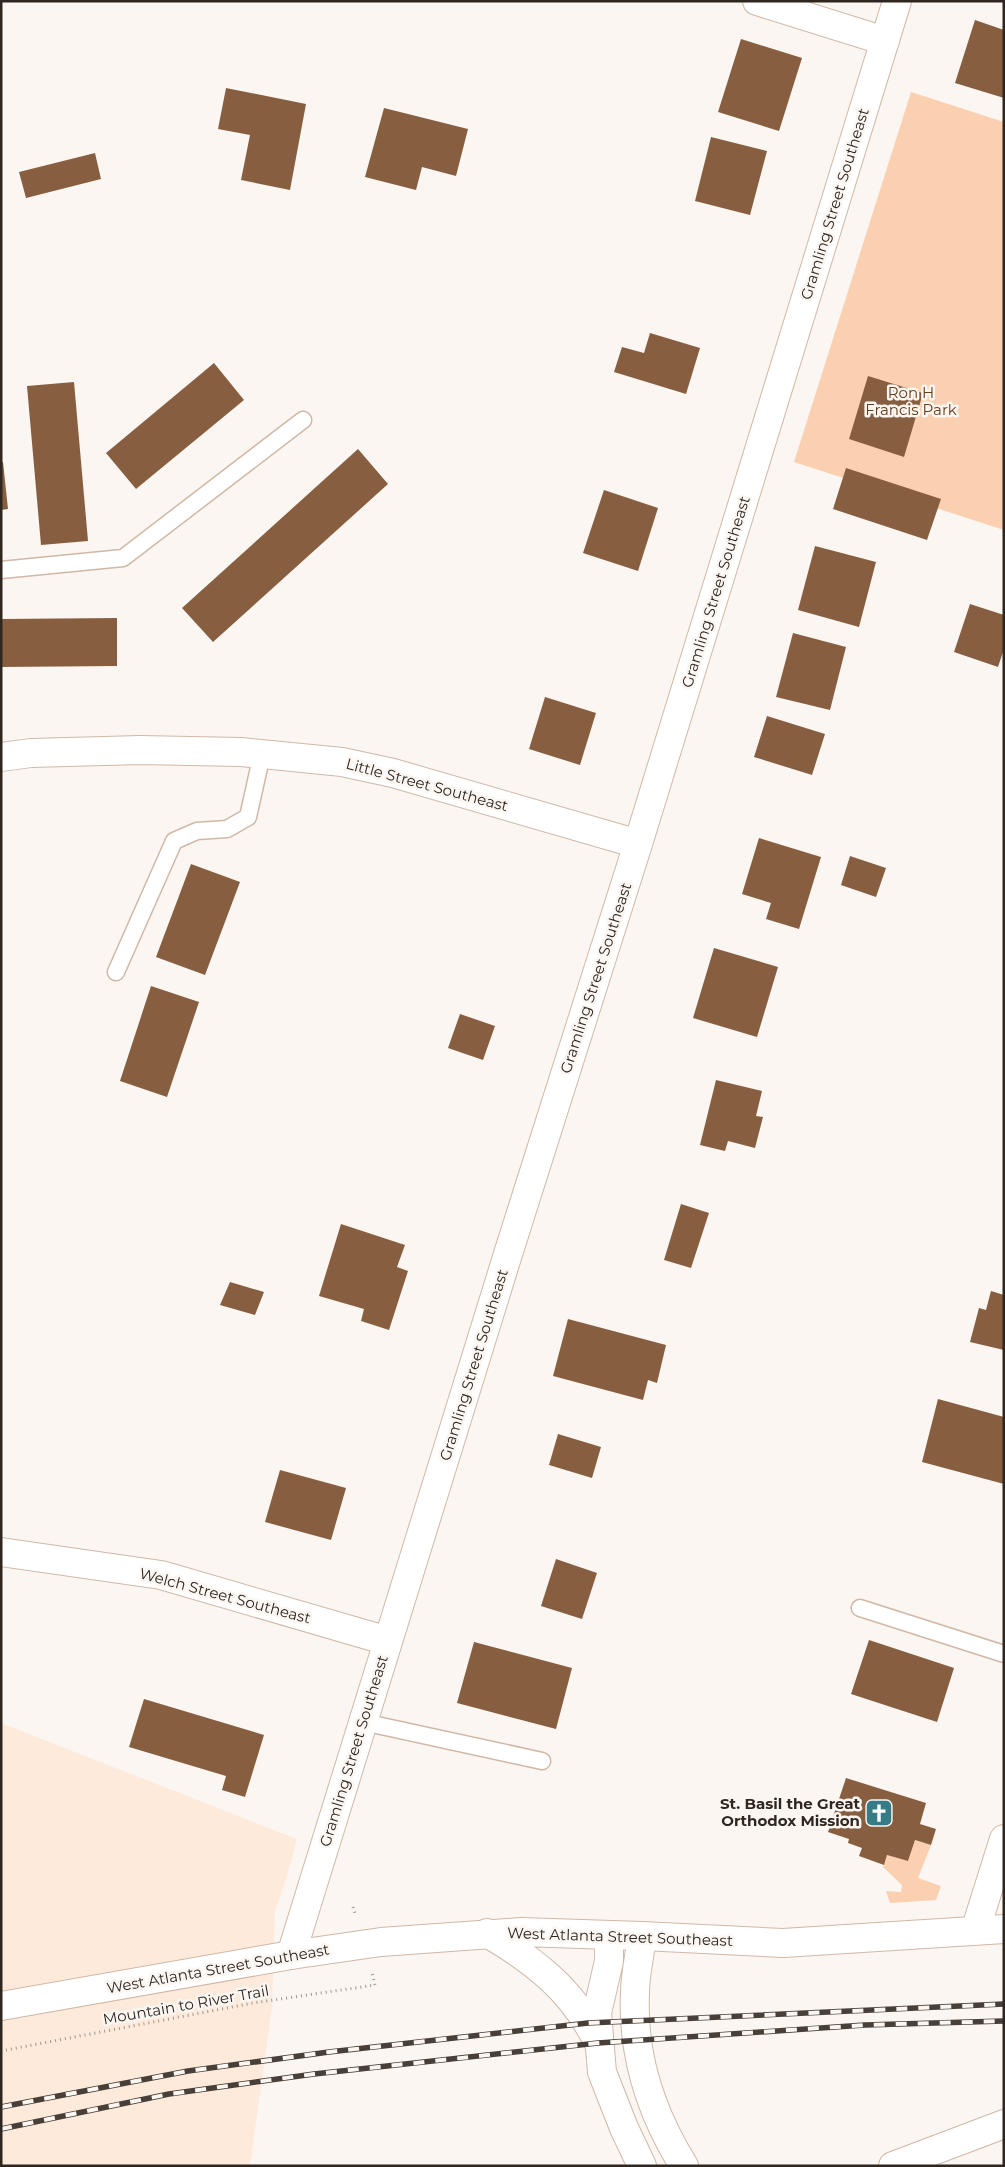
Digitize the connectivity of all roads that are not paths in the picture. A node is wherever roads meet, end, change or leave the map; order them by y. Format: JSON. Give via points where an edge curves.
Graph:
{"nodes":[{"id":1,"x":757,"y":1,"type":"edge"},
{"id":2,"x":897,"y":1,"type":"edge"},
{"id":3,"x":885,"y":41,"type":"junction"},
{"id":4,"x":303,"y":420,"type":"dead end"},
{"id":5,"x":1,"y":570,"type":"edge"},
{"id":6,"x":262,"y":754,"type":"junction"},
{"id":7,"x":1,"y":757,"type":"edge"},
{"id":8,"x":638,"y":844,"type":"junction"},
{"id":9,"x":116,"y":972,"type":"dead end"},
{"id":10,"x":1,"y":1552,"type":"edge"},
{"id":11,"x":860,"y":1608,"type":"dead end"},
{"id":12,"x":388,"y":1641,"type":"junction"},
{"id":13,"x":1004,"y":1654,"type":"edge"},
{"id":14,"x":363,"y":1722,"type":"junction"},
{"id":15,"x":542,"y":1761,"type":"dead end"},
{"id":16,"x":1004,"y":1839,"type":"edge"},
{"id":17,"x":1004,"y":1930,"type":"edge"},
{"id":18,"x":975,"y":1931,"type":"junction"},
{"id":19,"x":487,"y":1934,"type":"junction"},
{"id":20,"x":609,"y":1935,"type":"junction"},
{"id":21,"x":642,"y":1936,"type":"junction"},
{"id":22,"x":291,"y":1955,"type":"junction"},
{"id":23,"x":1,"y":2006,"type":"edge"},
{"id":24,"x":598,"y":2043,"type":"junction"},
{"id":25,"x":1004,"y":2124,"type":"edge"},
{"id":26,"x":642,"y":2166,"type":"edge"},
{"id":27,"x":684,"y":2166,"type":"edge"},
{"id":28,"x":893,"y":2166,"type":"edge"}],
"edges":[{"from":1,"to":3,"type":"street"},
{"from":2,"to":3,"type":"street","name":"Gramling Street Southeast"},
{"from":3,"to":8,"type":"street","name":"Gramling Street Southeast"},
{"from":4,"to":5,"type":"lane","via":[[123,558]]},
{"from":6,"to":7,"type":"street","name":"Little Street Southeast","via":[[140,750]]},
{"from":6,"to":8,"type":"street","name":"Little Street Southeast","via":[[342,762],[393,773]]},
{"from":6,"to":9,"type":"lane","via":[[248,817],[227,829],[197,831],[174,841]]},
{"from":8,"to":12,"type":"street","name":"Gramling Street Southeast"},
{"from":10,"to":12,"type":"street","name":"Welch Street Southeast","via":[[161,1576]]},
{"from":11,"to":13,"type":"lane"},
{"from":12,"to":14,"type":"street","name":"Gramling Street Southeast"},
{"from":14,"to":15,"type":"lane"},
{"from":14,"to":22,"type":"street","name":"Gramling Street Southeast"},
{"from":16,"to":18,"type":"street"},
{"from":17,"to":18,"type":"street","name":"West Atlanta Street Southeast"},
{"from":18,"to":21,"type":"street","name":"West Atlanta Street Southeast","via":[[782,1943]]},
{"from":19,"to":20,"type":"street","name":"West Atlanta Street Southeast","via":[[557,1932]]},
{"from":19,"to":22,"type":"street","name":"West Atlanta Street Southeast","via":[[381,1942]]},
{"from":19,"to":24,"type":"street","via":[[517,1950],[546,1973],[588,2023]]},
{"from":20,"to":21,"type":"street","name":"West Atlanta Street Southeast"},
{"from":20,"to":24,"type":"street","via":[[609,1961],[596,2013]]},
{"from":21,"to":27,"type":"street","via":[[635,1992],[639,2058],[654,2110]]},
{"from":22,"to":23,"type":"street","name":"West Atlanta Street Southeast"},
{"from":24,"to":26,"type":"street","via":[[602,2072]]},
{"from":25,"to":28,"type":"street"}]}
